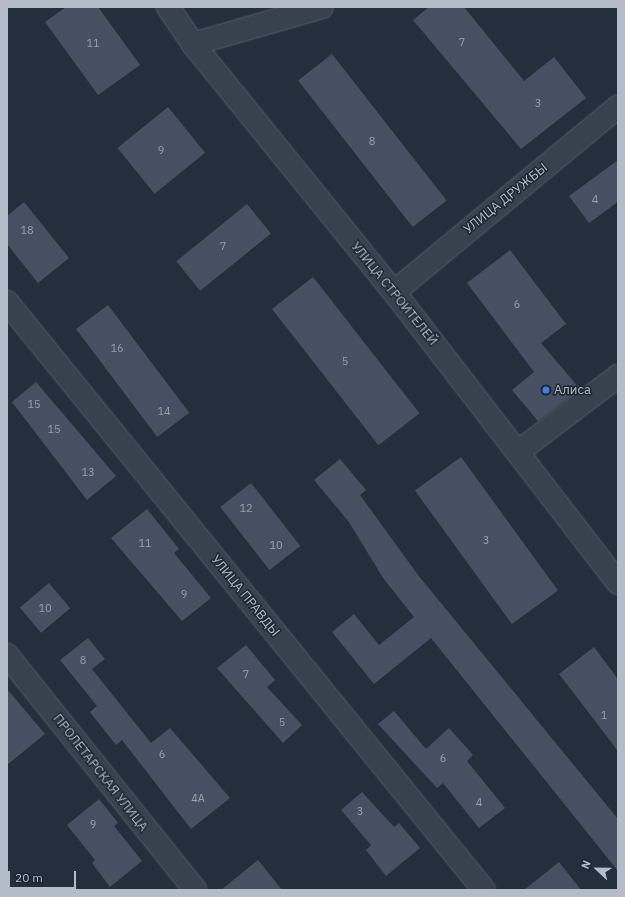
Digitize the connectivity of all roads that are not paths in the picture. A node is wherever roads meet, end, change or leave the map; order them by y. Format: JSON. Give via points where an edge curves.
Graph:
{"nodes":[{"id":1,"x":168,"y":7,"type":"edge"},
{"id":2,"x":322,"y":7,"type":"edge"},
{"id":3,"x":193,"y":44,"type":"junction"},
{"id":4,"x":618,"y":107,"type":"edge"},
{"id":5,"x":394,"y":292,"type":"junction"},
{"id":6,"x":7,"y":302,"type":"edge"},
{"id":7,"x":618,"y":376,"type":"edge"},
{"id":8,"x":518,"y":452,"type":"junction"},
{"id":9,"x":618,"y":583,"type":"edge"},
{"id":10,"x":7,"y":655,"type":"edge"},
{"id":11,"x":195,"y":890,"type":"edge"},
{"id":12,"x":484,"y":890,"type":"edge"}],
"edges":[{"from":1,"to":3,"type":"street","name":"УЛИЦА СТРОИТЕЛЕЙ"},
{"from":2,"to":3,"type":"street"},
{"from":3,"to":5,"type":"street","name":"УЛИЦА СТРОИТЕЛЕЙ"},
{"from":4,"to":5,"type":"street","name":"УЛИЦА ДРУЖБЫ"},
{"from":5,"to":8,"type":"street","name":"УЛИЦА СТРОИТЕЛЕЙ"},
{"from":6,"to":12,"type":"street","name":"УЛИЦА ПРАВДЫ"},
{"from":7,"to":8,"type":"street"},
{"from":8,"to":9,"type":"street","name":"УЛИЦА СТРОИТЕЛЕЙ"},
{"from":10,"to":11,"type":"street","name":"ПРОЛЕТАРСКАЯ УЛИЦА"}]}
